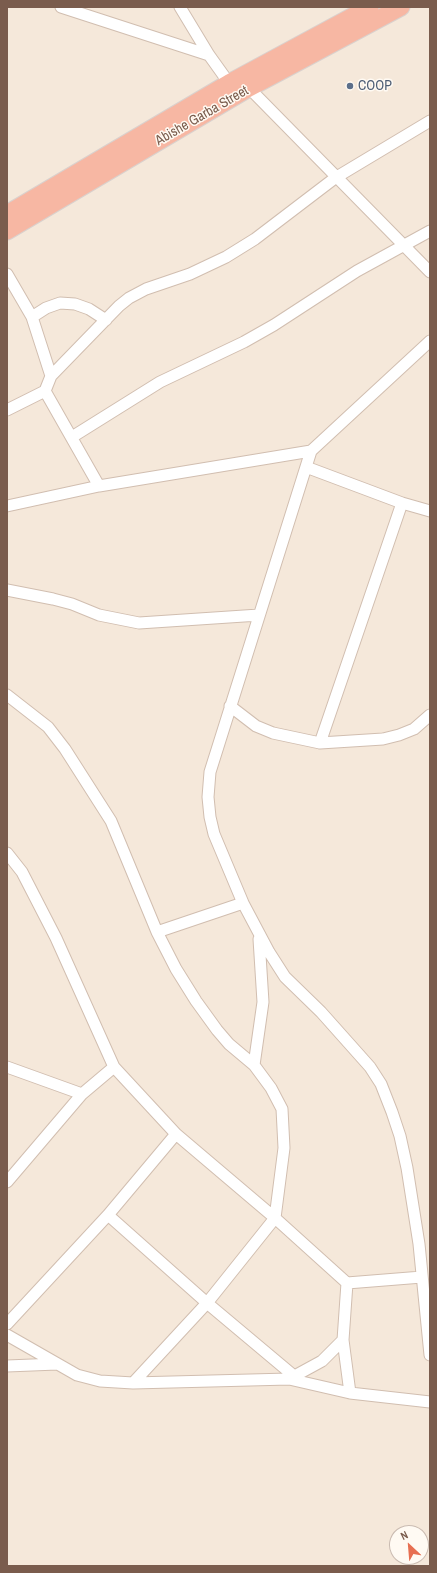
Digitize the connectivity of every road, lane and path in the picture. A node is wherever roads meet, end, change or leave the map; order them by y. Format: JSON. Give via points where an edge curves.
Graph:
{"nodes":[{"id":1,"x":61,"y":7,"type":"edge"},
{"id":2,"x":180,"y":7,"type":"edge"},
{"id":3,"x":370,"y":7,"type":"edge"},
{"id":4,"x":401,"y":7,"type":"edge"},
{"id":5,"x":209,"y":56,"type":"junction"},
{"id":6,"x":230,"y":83,"type":"junction"},
{"id":7,"x":249,"y":88,"type":"junction"},
{"id":8,"x":430,"y":121,"type":"edge"},
{"id":9,"x":335,"y":178,"type":"junction"},
{"id":10,"x":7,"y":214,"type":"edge"},
{"id":11,"x":7,"y":231,"type":"edge"},
{"id":12,"x":430,"y":231,"type":"edge"},
{"id":13,"x":404,"y":246,"type":"junction"},
{"id":14,"x":430,"y":272,"type":"edge"},
{"id":15,"x":7,"y":274,"type":"edge"},
{"id":16,"x":32,"y":317,"type":"junction"},
{"id":17,"x":106,"y":320,"type":"junction"},
{"id":18,"x":430,"y":341,"type":"edge"},
{"id":19,"x":51,"y":376,"type":"junction"},
{"id":20,"x":45,"y":391,"type":"junction"},
{"id":21,"x":7,"y":410,"type":"edge"},
{"id":22,"x":72,"y":437,"type":"junction"},
{"id":23,"x":312,"y":451,"type":"junction"},
{"id":24,"x":306,"y":467,"type":"junction"},
{"id":25,"x":99,"y":486,"type":"junction"},
{"id":26,"x":402,"y":503,"type":"junction"},
{"id":27,"x":7,"y":506,"type":"edge"},
{"id":28,"x":430,"y":511,"type":"edge"},
{"id":29,"x":7,"y":590,"type":"edge"},
{"id":30,"x":259,"y":614,"type":"junction"},
{"id":31,"x":7,"y":695,"type":"edge"},
{"id":32,"x":230,"y":706,"type":"junction"},
{"id":33,"x":430,"y":715,"type":"edge"},
{"id":34,"x":320,"y":743,"type":"junction"},
{"id":35,"x":7,"y":853,"type":"edge"},
{"id":36,"x":243,"y":903,"type":"junction"},
{"id":37,"x":157,"y":932,"type":"junction"},
{"id":38,"x":258,"y":935,"type":"junction"},
{"id":39,"x":254,"y":1065,"type":"junction"},
{"id":40,"x":7,"y":1067,"type":"edge"},
{"id":41,"x":114,"y":1067,"type":"junction"},
{"id":42,"x":82,"y":1094,"type":"junction"},
{"id":43,"x":176,"y":1134,"type":"junction"},
{"id":44,"x":7,"y":1182,"type":"edge"},
{"id":45,"x":108,"y":1215,"type":"junction"},
{"id":46,"x":275,"y":1218,"type":"junction"},
{"id":47,"x":422,"y":1277,"type":"junction"},
{"id":48,"x":347,"y":1283,"type":"junction"},
{"id":49,"x":427,"y":1298,"type":"edge"},
{"id":50,"x":207,"y":1303,"type":"junction"},
{"id":51,"x":7,"y":1324,"type":"edge"},
{"id":52,"x":7,"y":1334,"type":"edge"},
{"id":53,"x":343,"y":1340,"type":"junction"},
{"id":54,"x":430,"y":1355,"type":"edge"},
{"id":55,"x":57,"y":1364,"type":"junction"},
{"id":56,"x":7,"y":1366,"type":"edge"},
{"id":57,"x":292,"y":1378,"type":"junction"},
{"id":58,"x":133,"y":1383,"type":"junction"},
{"id":59,"x":350,"y":1393,"type":"junction"},
{"id":60,"x":430,"y":1402,"type":"edge"}],
"edges":[{"from":1,"to":5,"type":"street"},
{"from":2,"to":5,"type":"street"},
{"from":3,"to":6,"type":"highway","name":"Abishe Garba Street"},
{"from":4,"to":7,"type":"highway","name":"Abishe Garba Street"},
{"from":5,"to":6,"type":"street"},
{"from":6,"to":10,"type":"highway","name":"Abishe Garba Street"},
{"from":7,"to":9,"type":"street"},
{"from":7,"to":11,"type":"highway","name":"Abishe Garba Street"},
{"from":8,"to":9,"type":"street"},
{"from":9,"to":13,"type":"street"},
{"from":9,"to":17,"type":"street","via":[[255,239],[207,266],[129,298]]},
{"from":12,"to":13,"type":"street"},
{"from":13,"to":14,"type":"street"},
{"from":13,"to":22,"type":"street","via":[[357,271],[244,342],[160,382]]},
{"from":15,"to":16,"type":"street"},
{"from":16,"to":17,"type":"street","via":[[60,303],[75,304],[89,309]]},
{"from":16,"to":19,"type":"street"},
{"from":17,"to":19,"type":"street"},
{"from":18,"to":23,"type":"street"},
{"from":19,"to":20,"type":"street"},
{"from":20,"to":21,"type":"street"},
{"from":20,"to":22,"type":"street"},
{"from":22,"to":25,"type":"street"},
{"from":23,"to":24,"type":"street"},
{"from":23,"to":25,"type":"street"},
{"from":24,"to":26,"type":"street"},
{"from":24,"to":30,"type":"street"},
{"from":25,"to":27,"type":"street"},
{"from":26,"to":28,"type":"street"},
{"from":26,"to":34,"type":"street"},
{"from":29,"to":30,"type":"street","via":[[60,600],[99,615],[139,623]]},
{"from":30,"to":32,"type":"street"},
{"from":31,"to":37,"type":"street","via":[[48,727],[65,749],[111,822]]},
{"from":32,"to":34,"type":"street","via":[[256,726],[273,734]]},
{"from":32,"to":36,"type":"street","via":[[210,772],[208,797],[214,834]]},
{"from":33,"to":34,"type":"street","via":[[414,729],[399,735]]},
{"from":35,"to":41,"type":"street","via":[[22,872],[56,938]]},
{"from":36,"to":37,"type":"street"},
{"from":36,"to":38,"type":"street"},
{"from":37,"to":39,"type":"street","via":[[196,1001],[229,1044]]},
{"from":38,"to":39,"type":"street","via":[[262,1002]]},
{"from":38,"to":47,"type":"street","via":[[285,976],[348,1041],[381,1084],[400,1136],[407,1168]]},
{"from":39,"to":46,"type":"street","via":[[272,1088],[282,1108],[284,1148]]},
{"from":40,"to":42,"type":"street"},
{"from":41,"to":42,"type":"street"},
{"from":41,"to":43,"type":"street"},
{"from":42,"to":44,"type":"street"},
{"from":43,"to":45,"type":"street"},
{"from":43,"to":46,"type":"street"},
{"from":45,"to":50,"type":"street"},
{"from":45,"to":51,"type":"street"},
{"from":46,"to":48,"type":"street"},
{"from":46,"to":50,"type":"street"},
{"from":47,"to":48,"type":"street"},
{"from":47,"to":49,"type":"street"},
{"from":48,"to":53,"type":"street"},
{"from":49,"to":54,"type":"street"},
{"from":50,"to":57,"type":"street"},
{"from":50,"to":58,"type":"street"},
{"from":52,"to":55,"type":"street"},
{"from":53,"to":57,"type":"street","via":[[322,1361]]},
{"from":53,"to":59,"type":"street"},
{"from":55,"to":56,"type":"street"},
{"from":55,"to":58,"type":"street","via":[[86,1378]]},
{"from":57,"to":58,"type":"street"},
{"from":57,"to":59,"type":"street"},
{"from":59,"to":60,"type":"street"}]}
